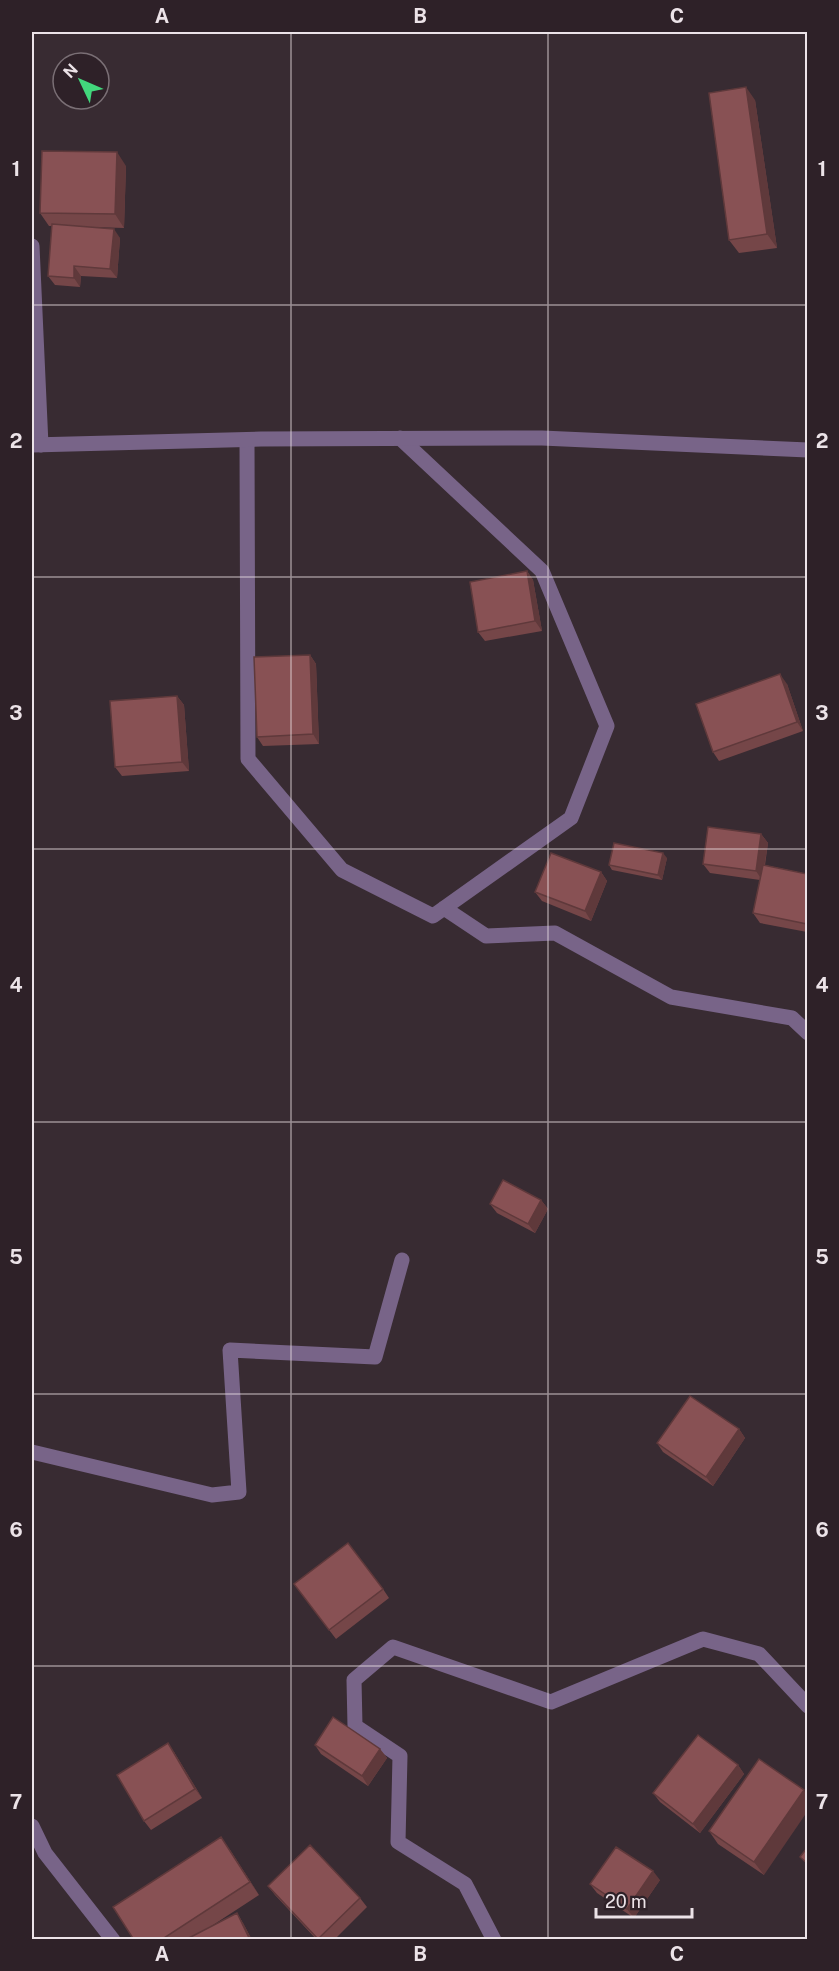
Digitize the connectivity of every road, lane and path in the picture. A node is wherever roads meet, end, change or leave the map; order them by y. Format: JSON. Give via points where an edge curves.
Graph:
{"nodes":[{"id":1,"x":32,"y":246,"type":"edge"},
{"id":2,"x":400,"y":438,"type":"junction"},
{"id":3,"x":247,"y":440,"type":"junction"},
{"id":4,"x":36,"y":445,"type":"edge"},
{"id":5,"x":807,"y":450,"type":"edge"},
{"id":6,"x":444,"y":908,"type":"junction"},
{"id":7,"x":807,"y":1033,"type":"edge"},
{"id":8,"x":402,"y":1260,"type":"dead end"},
{"id":9,"x":32,"y":1452,"type":"edge"},
{"id":10,"x":807,"y":1706,"type":"edge"},
{"id":11,"x":32,"y":1826,"type":"edge"},
{"id":12,"x":113,"y":1940,"type":"edge"},
{"id":13,"x":494,"y":1940,"type":"edge"}],
"edges":[{"from":1,"to":4,"type":"street"},
{"from":2,"to":3,"type":"street"},
{"from":2,"to":5,"type":"street","via":[[542,438]]},
{"from":2,"to":6,"type":"street","via":[[542,571],[607,726],[571,818]]},
{"from":3,"to":4,"type":"street"},
{"from":3,"to":6,"type":"street","via":[[248,759],[342,870],[433,916]]},
{"from":6,"to":7,"type":"street","via":[[486,936],[555,933],[671,997],[792,1018]]},
{"from":8,"to":9,"type":"street","via":[[375,1357],[230,1350],[239,1492],[212,1495]]},
{"from":10,"to":13,"type":"street","via":[[759,1654],[703,1639],[551,1702],[393,1647],[354,1680],[355,1726],[400,1756],[398,1842],[465,1884]]},
{"from":11,"to":12,"type":"street","via":[[45,1852]]}]}
